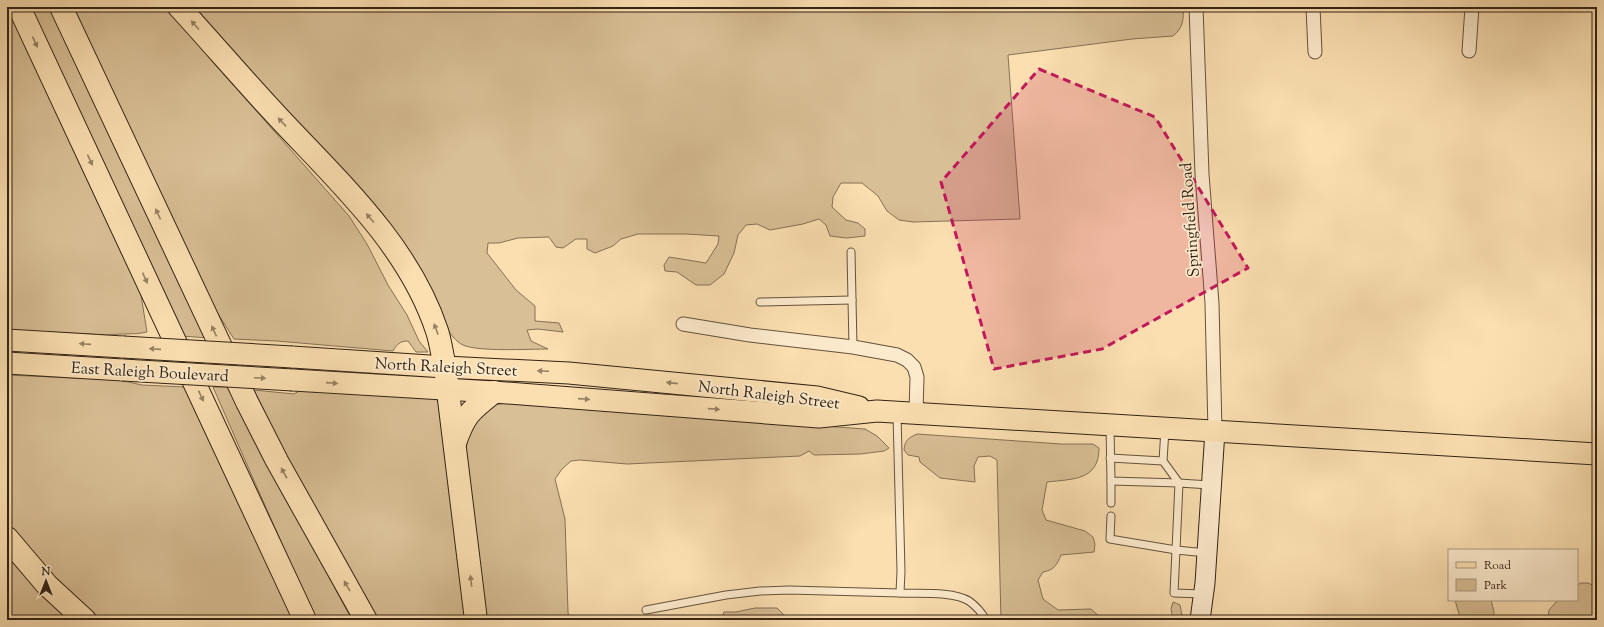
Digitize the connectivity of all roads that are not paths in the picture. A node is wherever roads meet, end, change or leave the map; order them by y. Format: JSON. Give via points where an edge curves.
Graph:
{"nodes":[{"id":1,"x":19,"y":7,"type":"edge"},
{"id":2,"x":61,"y":7,"type":"edge"},
{"id":3,"x":179,"y":7,"type":"edge"},
{"id":4,"x":1196,"y":7,"type":"edge"},
{"id":5,"x":1313,"y":7,"type":"edge"},
{"id":6,"x":1472,"y":7,"type":"edge"},
{"id":7,"x":1469,"y":51,"type":"dead end"},
{"id":8,"x":1315,"y":52,"type":"dead end"},
{"id":9,"x":851,"y":252,"type":"dead end"},
{"id":10,"x":852,"y":300,"type":"junction"},
{"id":11,"x":760,"y":302,"type":"dead end"},
{"id":12,"x":682,"y":324,"type":"dead end"},
{"id":13,"x":7,"y":340,"type":"edge"},
{"id":14,"x":853,"y":347,"type":"junction"},
{"id":15,"x":292,"y":357,"type":"joint"},
{"id":16,"x":7,"y":363,"type":"edge"},
{"id":17,"x":445,"y":367,"type":"junction"},
{"id":18,"x":293,"y":380,"type":"joint"},
{"id":19,"x":448,"y":390,"type":"junction"},
{"id":20,"x":494,"y":392,"type":"junction"},
{"id":21,"x":877,"y":411,"type":"junction"},
{"id":22,"x":907,"y":413,"type":"junction"},
{"id":23,"x":1110,"y":425,"type":"junction"},
{"id":24,"x":1165,"y":428,"type":"junction"},
{"id":25,"x":1215,"y":431,"type":"junction"},
{"id":26,"x":454,"y":445,"type":"junction"},
{"id":27,"x":1597,"y":454,"type":"edge"},
{"id":28,"x":1110,"y":458,"type":"junction"},
{"id":29,"x":1163,"y":460,"type":"junction"},
{"id":30,"x":1111,"y":481,"type":"junction"},
{"id":31,"x":1179,"y":483,"type":"junction"},
{"id":32,"x":1212,"y":485,"type":"junction"},
{"id":33,"x":1111,"y":503,"type":"dead end"},
{"id":34,"x":1111,"y":516,"type":"dead end"},
{"id":35,"x":7,"y":538,"type":"edge"},
{"id":36,"x":1176,"y":550,"type":"junction"},
{"id":37,"x":1208,"y":553,"type":"junction"},
{"id":38,"x":900,"y":593,"type":"junction"},
{"id":39,"x":1204,"y":594,"type":"junction"},
{"id":40,"x":646,"y":610,"type":"dead end"},
{"id":41,"x":85,"y":620,"type":"edge"},
{"id":42,"x":305,"y":620,"type":"edge"},
{"id":43,"x":366,"y":620,"type":"edge"},
{"id":44,"x":476,"y":620,"type":"edge"},
{"id":45,"x":986,"y":620,"type":"edge"},
{"id":46,"x":1200,"y":620,"type":"edge"}],
"edges":[{"from":1,"to":42,"type":"highway","one_way":true},
{"from":43,"to":2,"type":"highway","one_way":true,"via":[[247,402]]},
{"from":17,"to":3,"type":"highway","one_way":true,"via":[[437,332],[422,296],[402,259],[343,186]]},
{"from":4,"to":25,"type":"street","name":"Springfield Road","via":[[1202,174],[1212,304]]},
{"from":5,"to":8,"type":"street"},
{"from":6,"to":7,"type":"street"},
{"from":9,"to":10,"type":"lane"},
{"from":10,"to":11,"type":"lane"},
{"from":10,"to":14,"type":"lane"},
{"from":12,"to":14,"type":"street"},
{"from":15,"to":13,"type":"main road","name":"East Raleigh Boulevard","one_way":true,"bridge":true},
{"from":14,"to":22,"type":"street","via":[[897,355],[914,367],[917,377]]},
{"from":15,"to":17,"type":"main road","name":"North Raleigh Street"},
{"from":16,"to":18,"type":"main road","name":"East Raleigh Boulevard","one_way":true,"bridge":true},
{"from":17,"to":19,"type":"highway"},
{"from":21,"to":17,"type":"main road","name":"North Raleigh Street","one_way":true,"via":[[817,397],[569,372]]},
{"from":18,"to":19,"type":"main road","name":"North Raleigh Street","one_way":true},
{"from":19,"to":20,"type":"main road","name":"North Raleigh Street"},
{"from":19,"to":26,"type":"highway"},
{"from":20,"to":21,"type":"main road","name":"North Raleigh Street","one_way":true,"via":[[819,416]]},
{"from":20,"to":26,"type":"highway","via":[[471,410],[462,423]]},
{"from":21,"to":22,"type":"main road"},
{"from":22,"to":23,"type":"main road"},
{"from":22,"to":38,"type":"lane"},
{"from":23,"to":24,"type":"main road"},
{"from":23,"to":28,"type":"lane"},
{"from":24,"to":25,"type":"main road"},
{"from":24,"to":29,"type":"lane"},
{"from":25,"to":27,"type":"main road"},
{"from":25,"to":32,"type":"main road"},
{"from":44,"to":26,"type":"highway","one_way":true},
{"from":28,"to":29,"type":"lane","via":[[1141,463]]},
{"from":28,"to":30,"type":"lane"},
{"from":29,"to":31,"type":"lane"},
{"from":30,"to":31,"type":"lane"},
{"from":30,"to":33,"type":"lane"},
{"from":31,"to":32,"type":"lane"},
{"from":31,"to":36,"type":"lane"},
{"from":32,"to":37,"type":"main road"},
{"from":34,"to":36,"type":"lane","via":[[1110,539]]},
{"from":35,"to":41,"type":"highway","via":[[47,585]]},
{"from":36,"to":37,"type":"lane"},
{"from":36,"to":39,"type":"lane","via":[[1174,593]]},
{"from":37,"to":39,"type":"main road"},
{"from":38,"to":40,"type":"lane","via":[[760,591]]},
{"from":38,"to":45,"type":"lane","via":[[957,596],[969,601]]},
{"from":39,"to":46,"type":"main road"}]}
